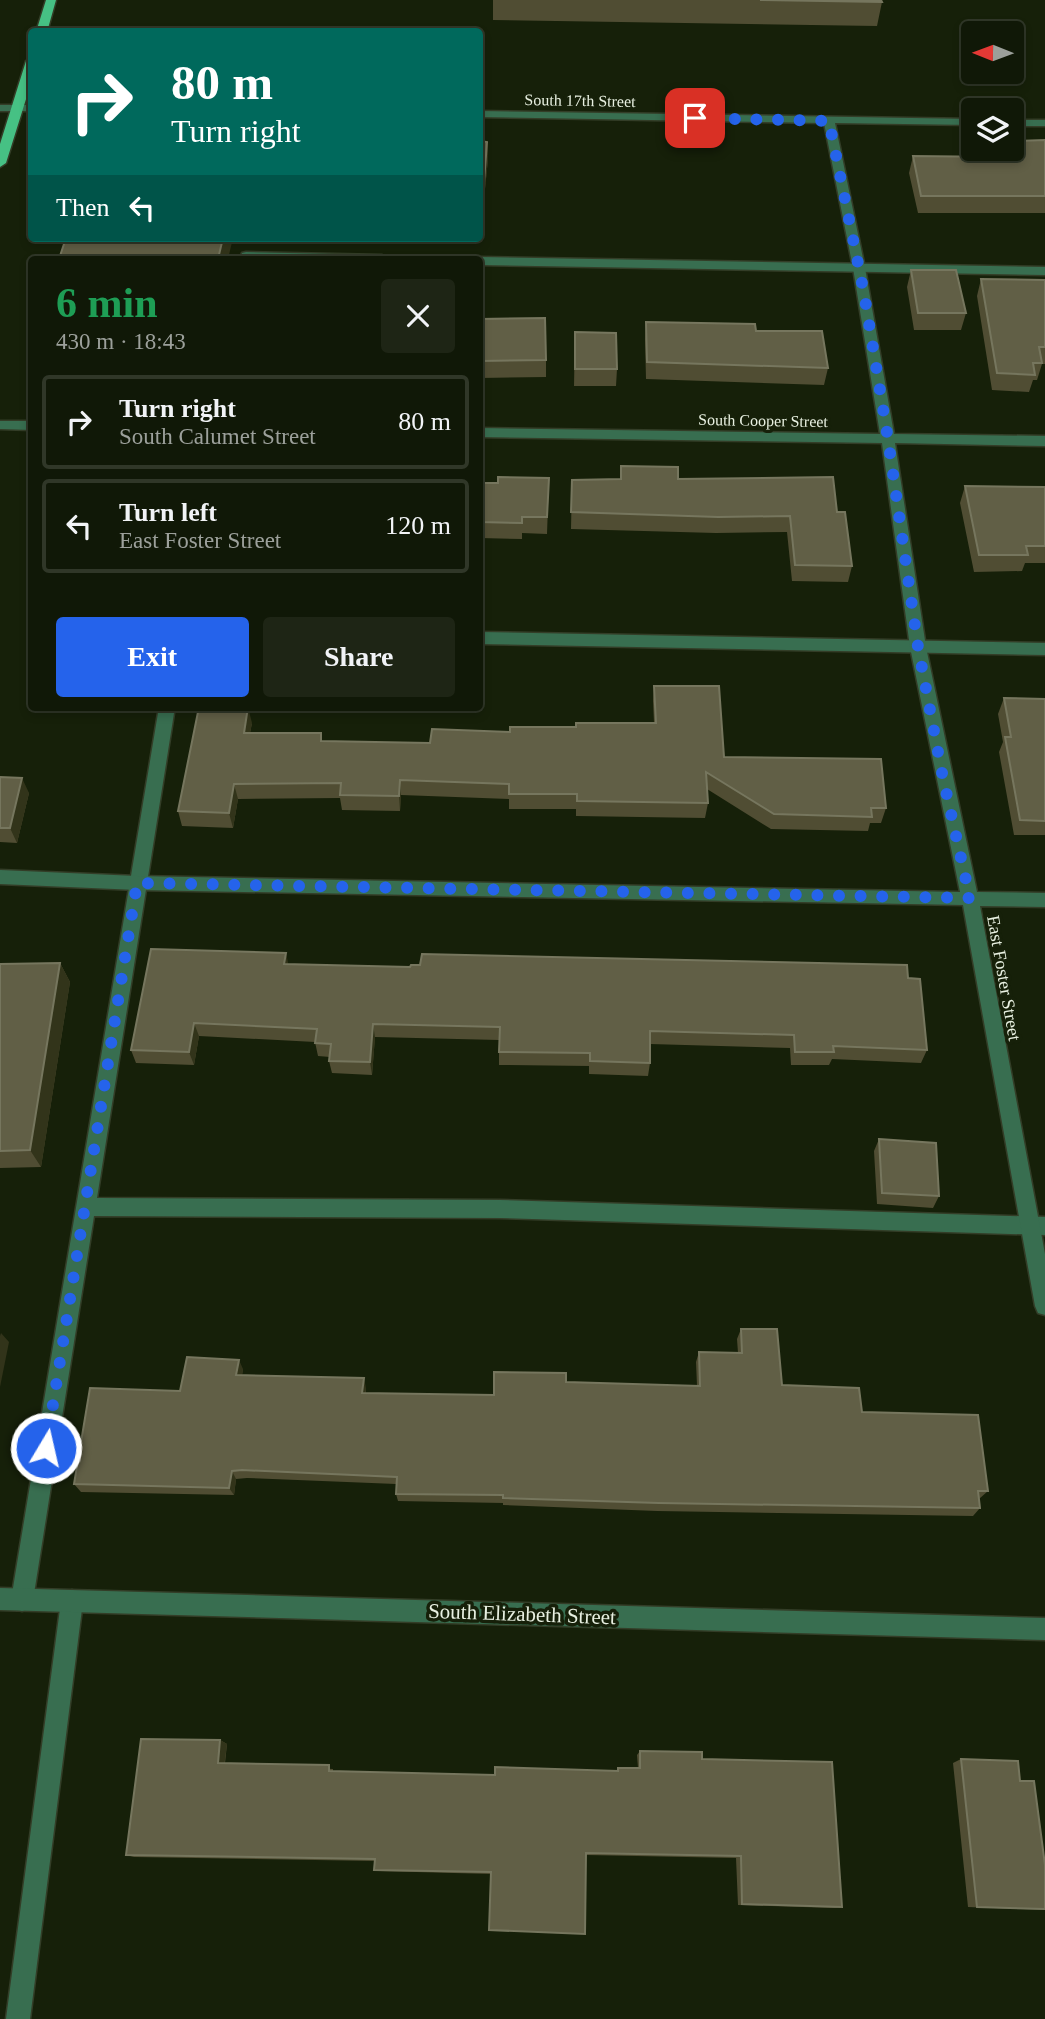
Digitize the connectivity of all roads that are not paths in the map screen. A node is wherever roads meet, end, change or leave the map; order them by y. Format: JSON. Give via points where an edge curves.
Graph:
{"nodes":[{"id":1,"x":51,"y":0,"type":"edge"},
{"id":2,"x":42,"y":28,"type":"edge"},
{"id":3,"x":28,"y":74,"type":"edge"},
{"id":4,"x":0,"y":108,"type":"edge"},
{"id":5,"x":17,"y":108,"type":"junction"},
{"id":6,"x":28,"y":108,"type":"edge"},
{"id":7,"x":483,"y":114,"type":"edge"},
{"id":8,"x":829,"y":121,"type":"junction"},
{"id":9,"x":961,"y":122,"type":"edge"},
{"id":10,"x":1024,"y":123,"type":"edge"},
{"id":11,"x":1045,"y":123,"type":"edge"},
{"id":12,"x":0,"y":163,"type":"edge"},
{"id":13,"x":483,"y":261,"type":"edge"},
{"id":14,"x":859,"y":268,"type":"junction"},
{"id":15,"x":1045,"y":271,"type":"edge"},
{"id":16,"x":0,"y":425,"type":"edge"},
{"id":17,"x":28,"y":426,"type":"edge"},
{"id":18,"x":483,"y":433,"type":"edge"},
{"id":19,"x":888,"y":439,"type":"junction"},
{"id":20,"x":1045,"y":441,"type":"edge"},
{"id":21,"x":483,"y":638,"type":"edge"},
{"id":22,"x":918,"y":647,"type":"junction"},
{"id":23,"x":1045,"y":649,"type":"edge"},
{"id":24,"x":166,"y":711,"type":"edge"},
{"id":25,"x":0,"y":877,"type":"edge"},
{"id":26,"x":137,"y":883,"type":"junction"},
{"id":27,"x":970,"y":898,"type":"junction"},
{"id":28,"x":1045,"y":900,"type":"edge"},
{"id":29,"x":86,"y":1206,"type":"junction"},
{"id":30,"x":1038,"y":1226,"type":"edge"},
{"id":31,"x":1045,"y":1306,"type":"edge"},
{"id":32,"x":11,"y":1599,"type":"edge"},
{"id":33,"x":72,"y":1601,"type":"junction"},
{"id":34,"x":1045,"y":1629,"type":"edge"},
{"id":35,"x":18,"y":2019,"type":"edge"}],
"edges":[{"from":1,"to":2,"type":"main road"},
{"from":3,"to":5,"type":"main road"},
{"from":4,"to":5,"type":"street"},
{"from":5,"to":6,"type":"street"},
{"from":5,"to":12,"type":"main road"},
{"from":7,"to":8,"type":"street","name":"South 17th Street"},
{"from":8,"to":9,"type":"street","name":"South 17th Street"},
{"from":8,"to":14,"type":"street","name":"East Foster Street"},
{"from":10,"to":11,"type":"street"},
{"from":13,"to":14,"type":"street"},
{"from":14,"to":15,"type":"street"},
{"from":14,"to":19,"type":"street","name":"East Foster Street"},
{"from":16,"to":17,"type":"street"},
{"from":18,"to":19,"type":"street","name":"South Cooper Street"},
{"from":19,"to":20,"type":"street","name":"South Cooper Street"},
{"from":19,"to":22,"type":"street","name":"East Foster Street"},
{"from":21,"to":22,"type":"street"},
{"from":22,"to":23,"type":"street"},
{"from":22,"to":27,"type":"street","name":"East Foster Street"},
{"from":24,"to":26,"type":"street"},
{"from":25,"to":26,"type":"street"},
{"from":26,"to":27,"type":"street"},
{"from":26,"to":29,"type":"street"},
{"from":27,"to":28,"type":"street"},
{"from":27,"to":30,"type":"street","name":"East Foster Street"},
{"from":29,"to":30,"type":"street","via":[[500,1209]]},
{"from":29,"to":32,"type":"street"},
{"from":30,"to":31,"type":"street","name":"East Foster Street"},
{"from":32,"to":33,"type":"street","name":"South Elizabeth Street"},
{"from":33,"to":34,"type":"street","name":"South Elizabeth Street"},
{"from":33,"to":35,"type":"street"}]}
